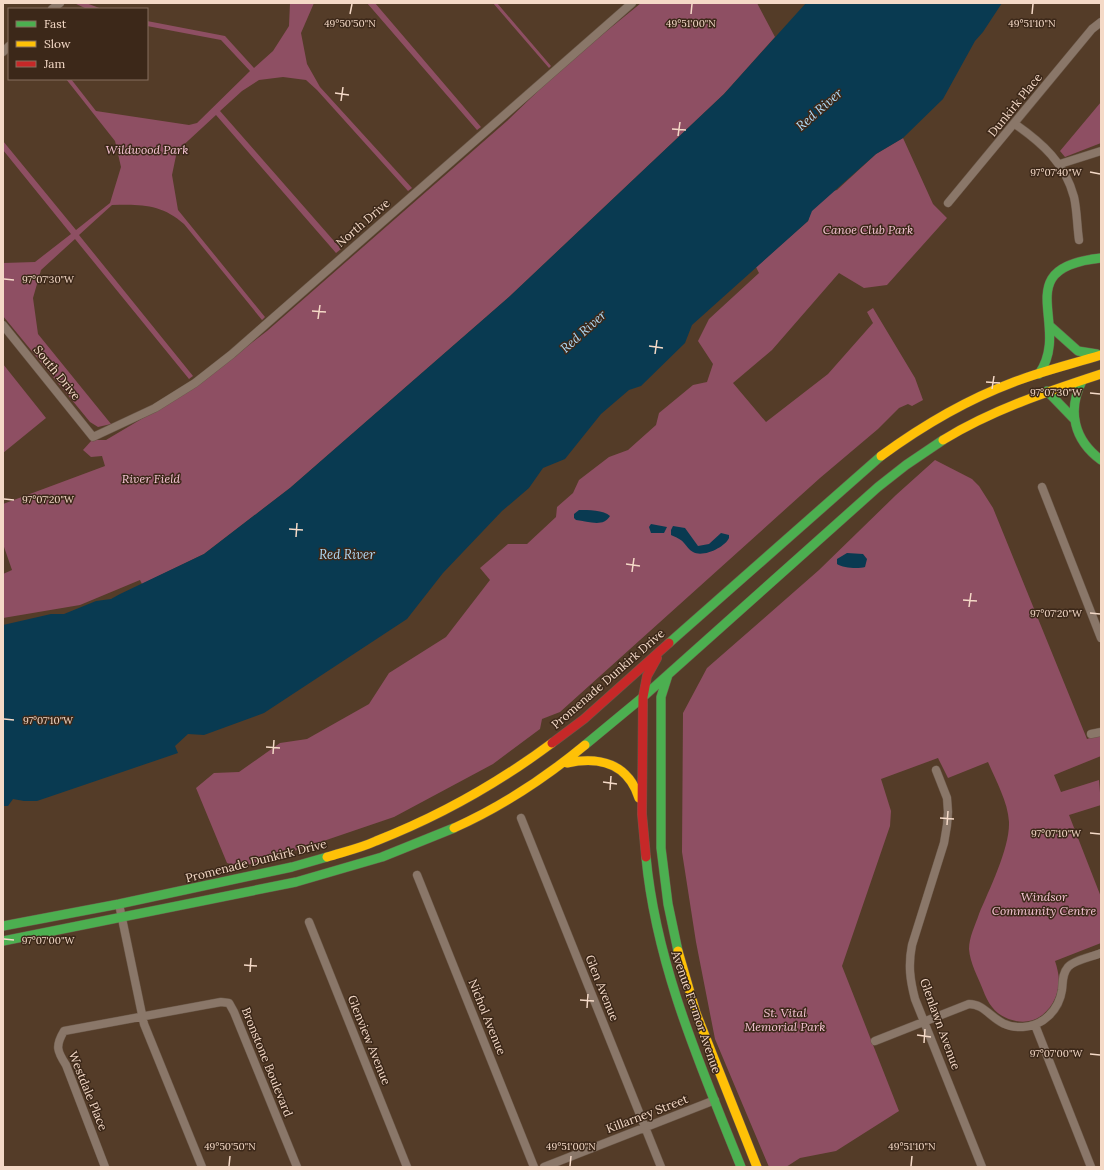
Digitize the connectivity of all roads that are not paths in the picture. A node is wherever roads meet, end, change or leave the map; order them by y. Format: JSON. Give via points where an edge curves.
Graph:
{"nodes":[{"id":1,"x":632,"y":3,"type":"edge"},
{"id":2,"x":1101,"y":22,"type":"edge"},
{"id":3,"x":1015,"y":124,"type":"junction"},
{"id":4,"x":1101,"y":151,"type":"edge"},
{"id":5,"x":1060,"y":164,"type":"junction"},
{"id":6,"x":948,"y":203,"type":"dead end"},
{"id":7,"x":1079,"y":240,"type":"dead end"},
{"id":8,"x":1101,"y":258,"type":"edge"},
{"id":9,"x":3,"y":325,"type":"edge"},
{"id":10,"x":1050,"y":326,"type":"junction"},
{"id":11,"x":1101,"y":354,"type":"edge"},
{"id":12,"x":1039,"y":374,"type":"junction"},
{"id":13,"x":1101,"y":374,"type":"edge"},
{"id":14,"x":1082,"y":380,"type":"junction"},
{"id":15,"x":1047,"y":392,"type":"junction"},
{"id":16,"x":1074,"y":419,"type":"junction"},
{"id":17,"x":93,"y":437,"type":"joint"},
{"id":18,"x":1101,"y":460,"type":"edge"},
{"id":19,"x":1042,"y":487,"type":"dead end"},
{"id":20,"x":1101,"y":638,"type":"edge"},
{"id":21,"x":663,"y":648,"type":"junction"},
{"id":22,"x":669,"y":673,"type":"junction"},
{"id":23,"x":643,"y":697,"type":"junction"},
{"id":24,"x":1101,"y":732,"type":"edge"},
{"id":25,"x":1091,"y":734,"type":"dead end"},
{"id":26,"x":562,"y":764,"type":"junction"},
{"id":27,"x":936,"y":770,"type":"dead end"},
{"id":28,"x":642,"y":814,"type":"junction"},
{"id":29,"x":521,"y":818,"type":"dead end"},
{"id":30,"x":382,"y":839,"type":"junction"},
{"id":31,"x":387,"y":855,"type":"junction"},
{"id":32,"x":417,"y":875,"type":"dead end"},
{"id":33,"x":652,"y":899,"type":"junction"},
{"id":34,"x":119,"y":904,"type":"junction"},
{"id":35,"x":668,"y":904,"type":"junction"},
{"id":36,"x":122,"y":918,"type":"junction"},
{"id":37,"x":309,"y":922,"type":"dead end"},
{"id":38,"x":3,"y":926,"type":"edge"},
{"id":39,"x":3,"y":940,"type":"edge"},
{"id":40,"x":1101,"y":953,"type":"edge"},
{"id":41,"x":143,"y":1018,"type":"junction"},
{"id":42,"x":925,"y":1021,"type":"junction"},
{"id":43,"x":1035,"y":1025,"type":"junction"},
{"id":44,"x":875,"y":1041,"type":"dead end"},
{"id":45,"x":715,"y":1100,"type":"junction"},
{"id":46,"x":645,"y":1127,"type":"junction"},
{"id":47,"x":105,"y":1167,"type":"edge"},
{"id":48,"x":202,"y":1167,"type":"edge"},
{"id":49,"x":297,"y":1167,"type":"edge"},
{"id":50,"x":408,"y":1167,"type":"edge"},
{"id":51,"x":534,"y":1167,"type":"edge"},
{"id":52,"x":544,"y":1167,"type":"edge"},
{"id":53,"x":661,"y":1167,"type":"edge"},
{"id":54,"x":741,"y":1167,"type":"edge"},
{"id":55,"x":757,"y":1167,"type":"edge"},
{"id":56,"x":982,"y":1167,"type":"edge"},
{"id":57,"x":1091,"y":1167,"type":"edge"}],
"edges":[{"from":1,"to":17,"type":"street","name":"North Drive","via":[[232,354],[155,408]]},
{"from":2,"to":3,"type":"street","name":"Dunkirk Place","via":[[1092,29]]},
{"from":3,"to":5,"type":"street","via":[[1034,137]]},
{"from":3,"to":6,"type":"street","name":"Dunkirk Place"},
{"from":4,"to":5,"type":"street"},
{"from":5,"to":7,"type":"street","via":[[1074,197]]},
{"from":8,"to":10,"type":"main road","via":[[1071,263],[1054,276],[1046,296]]},
{"from":9,"to":17,"type":"street","name":"South Drive"},
{"from":10,"to":11,"type":"main road","via":[[1078,351]]},
{"from":10,"to":12,"type":"main road","via":[[1049,356]]},
{"from":11,"to":12,"type":"main road","name":"Promenade Dunkirk Drive"},
{"from":12,"to":21,"type":"main road","name":"Promenade Dunkirk Drive","via":[[959,406],[890,449]]},
{"from":13,"to":14,"type":"main road"},
{"from":14,"to":15,"type":"main road"},
{"from":14,"to":16,"type":"main road","via":[[1076,393]]},
{"from":15,"to":16,"type":"main road"},
{"from":15,"to":22,"type":"main road","via":[[978,420],[894,474]]},
{"from":16,"to":18,"type":"main road","via":[[1081,442]]},
{"from":19,"to":20,"type":"street"},
{"from":21,"to":23,"type":"main road","name":"Avenue Fermor Avenue","via":[[647,676]]},
{"from":21,"to":30,"type":"main road","name":"Promenade Dunkirk Drive","via":[[584,718],[513,772],[438,815]]},
{"from":22,"to":23,"type":"main road"},
{"from":22,"to":35,"type":"main road","name":"Avenue Fermor Avenue","via":[[661,697],[660,755],[662,848]]},
{"from":23,"to":26,"type":"main road"},
{"from":23,"to":28,"type":"main road","name":"Avenue Fermor Avenue"},
{"from":24,"to":25,"type":"street"},
{"from":26,"to":28,"type":"main road","via":[[588,759],[603,761],[623,771],[637,788]]},
{"from":26,"to":31,"type":"main road","via":[[525,790],[456,827]]},
{"from":27,"to":42,"type":"street","name":"Glenlawn Avenue","via":[[947,798],[947,825],[909,961],[910,981]]},
{"from":28,"to":33,"type":"main road","name":"Avenue Fermor Avenue"},
{"from":29,"to":46,"type":"street","name":"Glen Avenue"},
{"from":30,"to":31,"type":"main road"},
{"from":30,"to":34,"type":"main road","name":"Promenade Dunkirk Drive","via":[[292,867]]},
{"from":31,"to":36,"type":"main road","via":[[296,882]]},
{"from":32,"to":51,"type":"street","name":"Nichol Avenue"},
{"from":33,"to":35,"type":"main road","via":[[660,895]]},
{"from":33,"to":45,"type":"main road","name":"Avenue Fermor Avenue","via":[[665,965]]},
{"from":34,"to":36,"type":"street"},
{"from":34,"to":38,"type":"main road","name":"Promenade Dunkirk Drive"},
{"from":35,"to":55,"type":"main road","name":"Avenue Fermor Avenue","via":[[680,960],[696,1013]]},
{"from":36,"to":39,"type":"main road"},
{"from":36,"to":41,"type":"street"},
{"from":37,"to":50,"type":"street","name":"Glenview Avenue"},
{"from":40,"to":43,"type":"street","via":[[1069,966],[1064,972],[1061,996],[1055,1008]]},
{"from":41,"to":47,"type":"street","name":"Westdale Place","via":[[64,1031],[58,1041],[58,1053],[66,1065]]},
{"from":41,"to":48,"type":"street"},
{"from":41,"to":49,"type":"street","name":"Bronstone Boulevard","via":[[220,1002],[229,1003]]},
{"from":42,"to":43,"type":"street","via":[[969,1004],[976,1004],[1003,1024],[1018,1027]]},
{"from":42,"to":44,"type":"street"},
{"from":42,"to":56,"type":"street","name":"Glenlawn Avenue"},
{"from":43,"to":57,"type":"street"},
{"from":45,"to":46,"type":"street","name":"Killarney Street"},
{"from":45,"to":54,"type":"main road","name":"Avenue Fermor Avenue"},
{"from":46,"to":52,"type":"street","name":"Killarney Street"},
{"from":46,"to":53,"type":"street","name":"Glen Avenue"}]}
